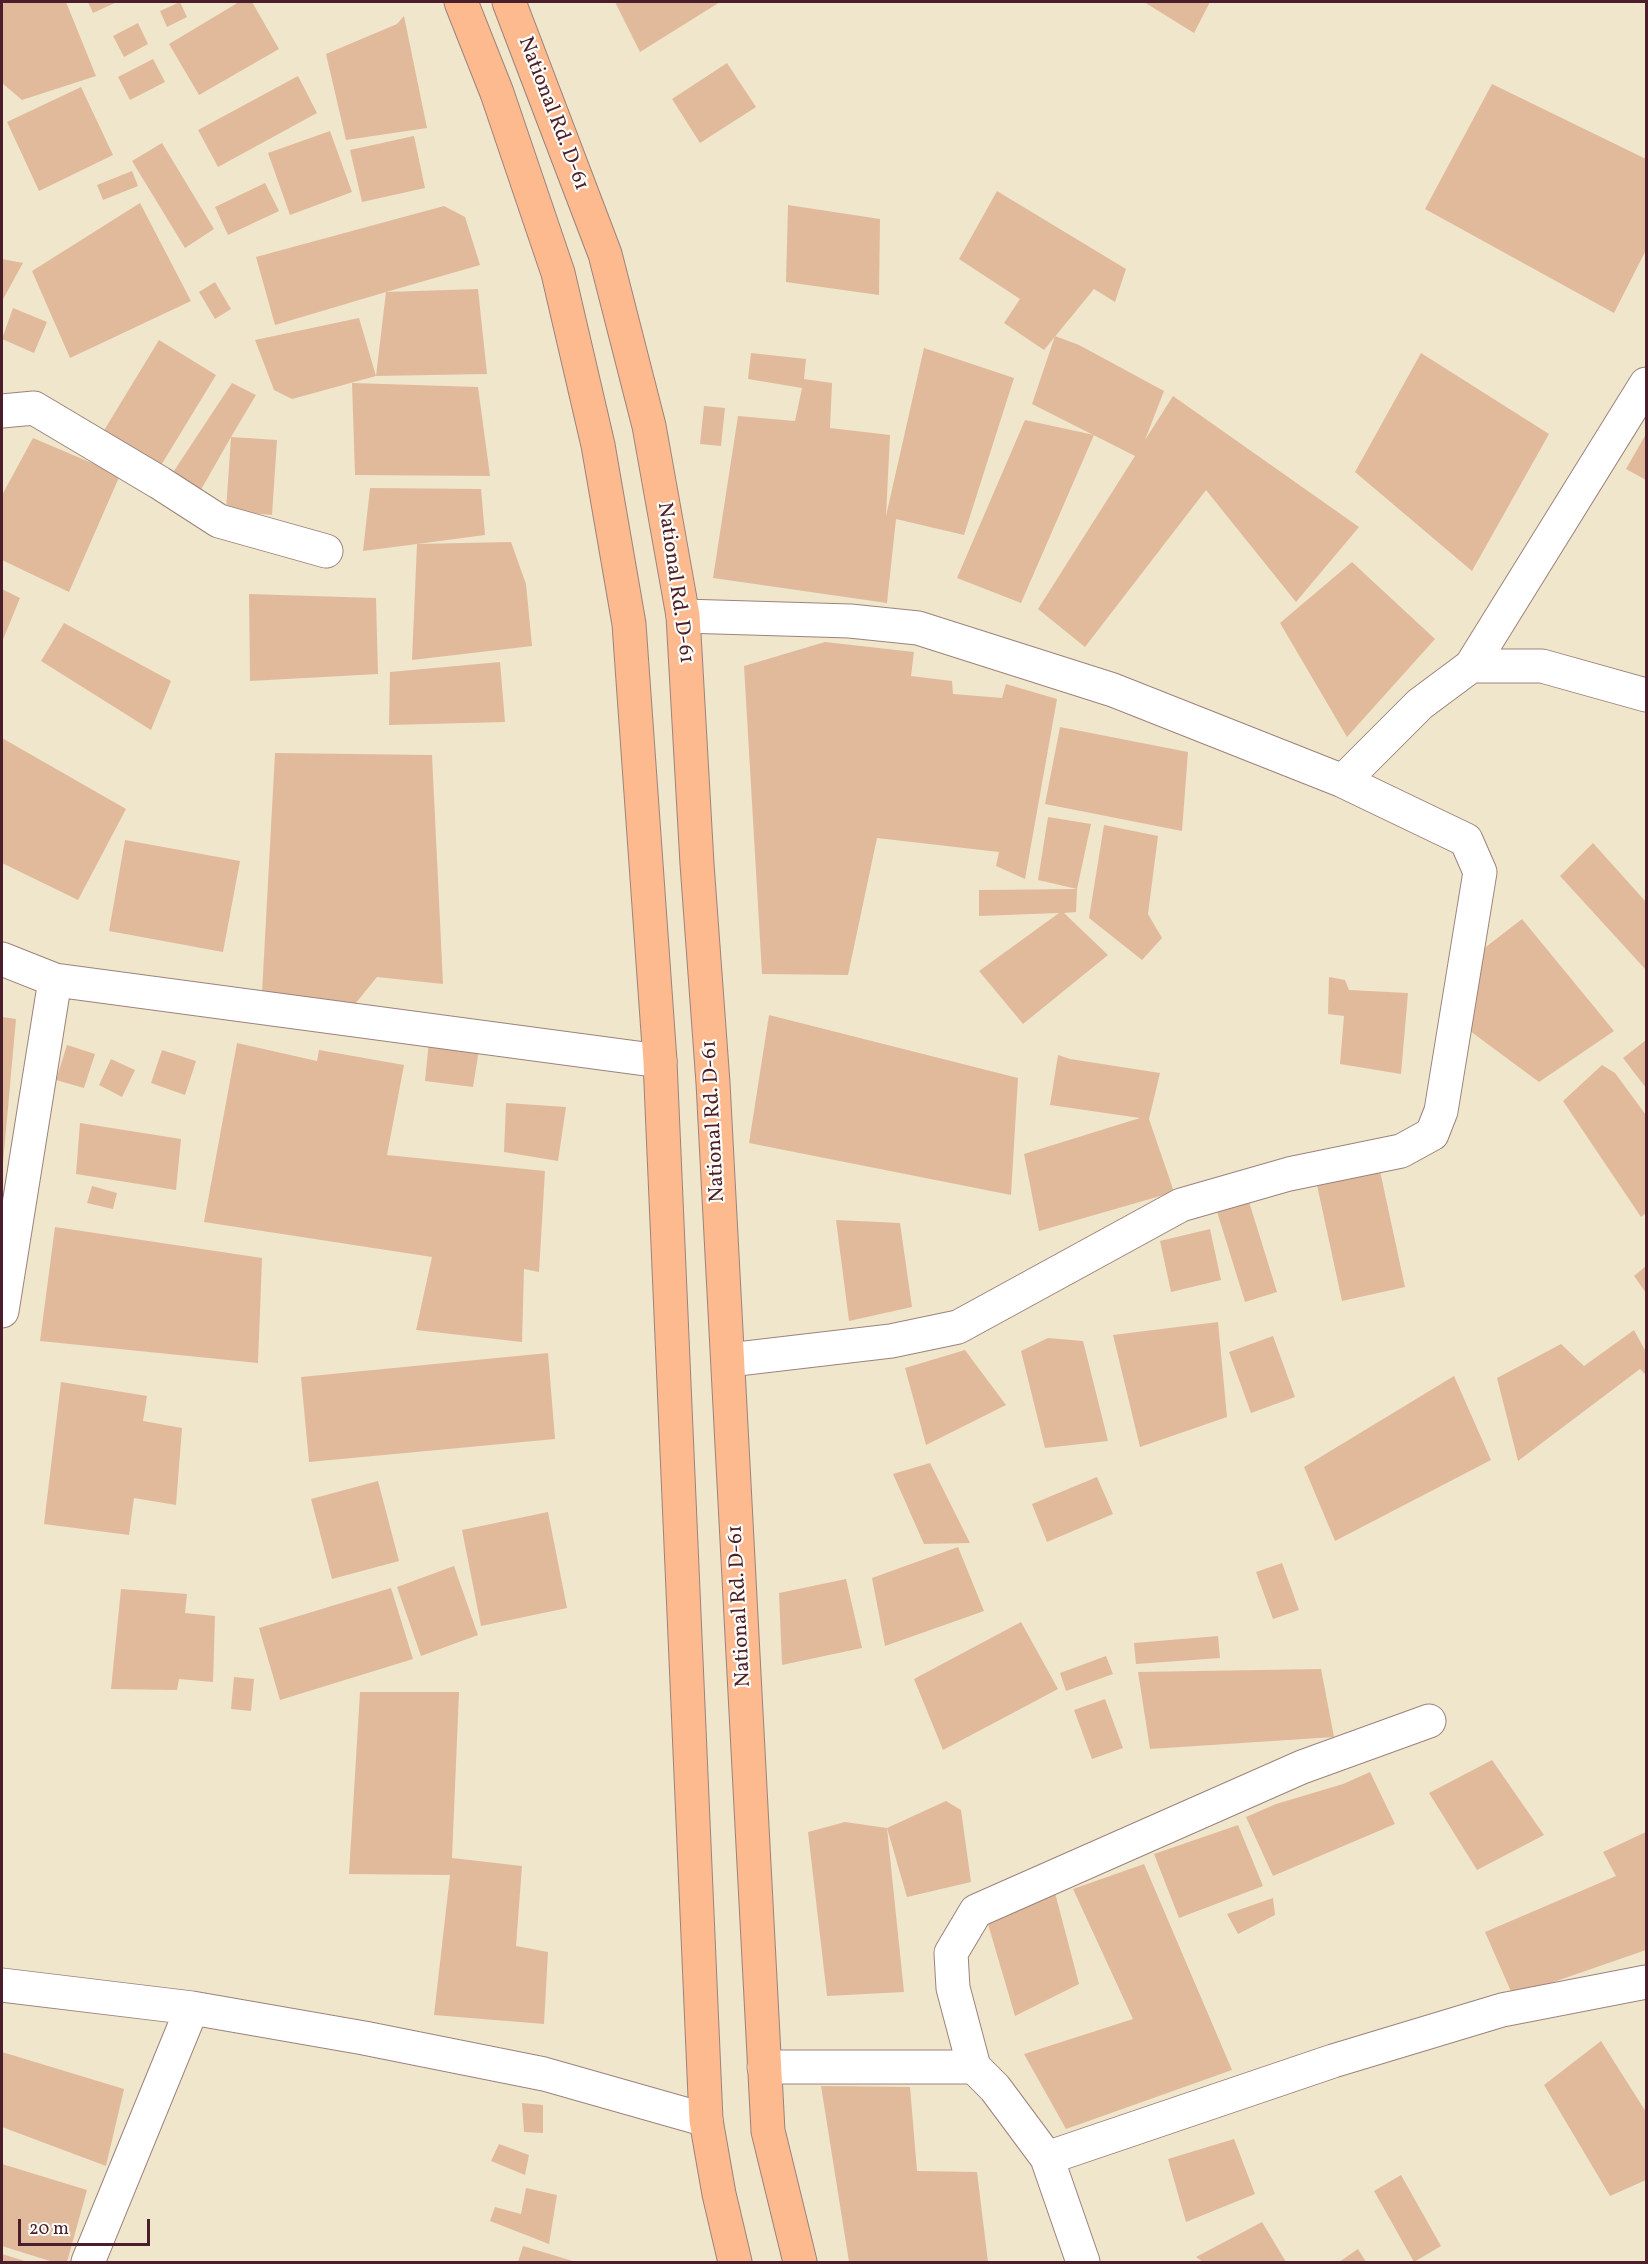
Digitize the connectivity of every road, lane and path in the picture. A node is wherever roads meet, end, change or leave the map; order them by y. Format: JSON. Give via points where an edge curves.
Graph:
{"nodes":[{"id":1,"x":461,"y":2,"type":"edge"},
{"id":2,"x":509,"y":2,"type":"edge"},
{"id":3,"x":1647,"y":384,"type":"edge"},
{"id":4,"x":2,"y":411,"type":"edge"},
{"id":5,"x":326,"y":551,"type":"dead end"},
{"id":6,"x":683,"y":616,"type":"junction"},
{"id":7,"x":1471,"y":666,"type":"junction"},
{"id":8,"x":1647,"y":695,"type":"edge"},
{"id":9,"x":1343,"y":782,"type":"junction"},
{"id":10,"x":2,"y":959,"type":"edge"},
{"id":11,"x":55,"y":980,"type":"junction"},
{"id":12,"x":660,"y":1061,"type":"junction"},
{"id":13,"x":2,"y":1311,"type":"edge"},
{"id":14,"x":729,"y":1360,"type":"junction"},
{"id":15,"x":1429,"y":1721,"type":"dead end"},
{"id":16,"x":1647,"y":1982,"type":"edge"},
{"id":17,"x":2,"y":1985,"type":"edge"},
{"id":18,"x":192,"y":2008,"type":"junction"},
{"id":19,"x":764,"y":2067,"type":"junction"},
{"id":20,"x":974,"y":2067,"type":"junction"},
{"id":21,"x":706,"y":2120,"type":"junction"},
{"id":22,"x":1047,"y":2158,"type":"junction"},
{"id":23,"x":88,"y":2262,"type":"edge"},
{"id":24,"x":735,"y":2262,"type":"edge"},
{"id":25,"x":800,"y":2262,"type":"edge"},
{"id":26,"x":1083,"y":2262,"type":"edge"}],
"edges":[{"from":1,"to":12,"type":"highway","name":"National Rd. D-61","via":[[497,93],[558,273],[598,445],[629,624]]},
{"from":2,"to":6,"type":"highway","name":"National Rd. D-61","via":[[605,254],[650,426]]},
{"from":3,"to":7,"type":"street"},
{"from":4,"to":5,"type":"street","via":[[34,408],[219,521]]},
{"from":6,"to":9,"type":"street","via":[[850,621],[918,628],[1113,690]]},
{"from":6,"to":14,"type":"highway","name":"National Rd. D-61"},
{"from":7,"to":8,"type":"street","via":[[1542,666]]},
{"from":7,"to":9,"type":"street","via":[[1420,704]]},
{"from":9,"to":14,"type":"street","via":[[1466,840],[1480,872],[1441,1111],[1432,1134],[1401,1151],[1289,1174],[1181,1205],[958,1327],[891,1341]]},
{"from":10,"to":11,"type":"street"},
{"from":11,"to":12,"type":"street"},
{"from":11,"to":13,"type":"street"},
{"from":12,"to":21,"type":"highway","name":"National Rd. D-61"},
{"from":14,"to":19,"type":"highway","name":"National Rd. D-61"},
{"from":15,"to":20,"type":"street","via":[[1302,1767],[976,1911],[951,1953],[953,1988]]},
{"from":16,"to":22,"type":"street","via":[[1502,2010],[1333,2061]]},
{"from":17,"to":18,"type":"street"},
{"from":18,"to":21,"type":"street","via":[[544,2074]]},
{"from":18,"to":23,"type":"street"},
{"from":19,"to":20,"type":"street"},
{"from":19,"to":25,"type":"highway","name":"National Rd. D-61","via":[[768,2132]]},
{"from":20,"to":22,"type":"street","via":[[995,2088]]},
{"from":21,"to":24,"type":"highway","name":"National Rd. D-61"},
{"from":22,"to":26,"type":"street"}]}
